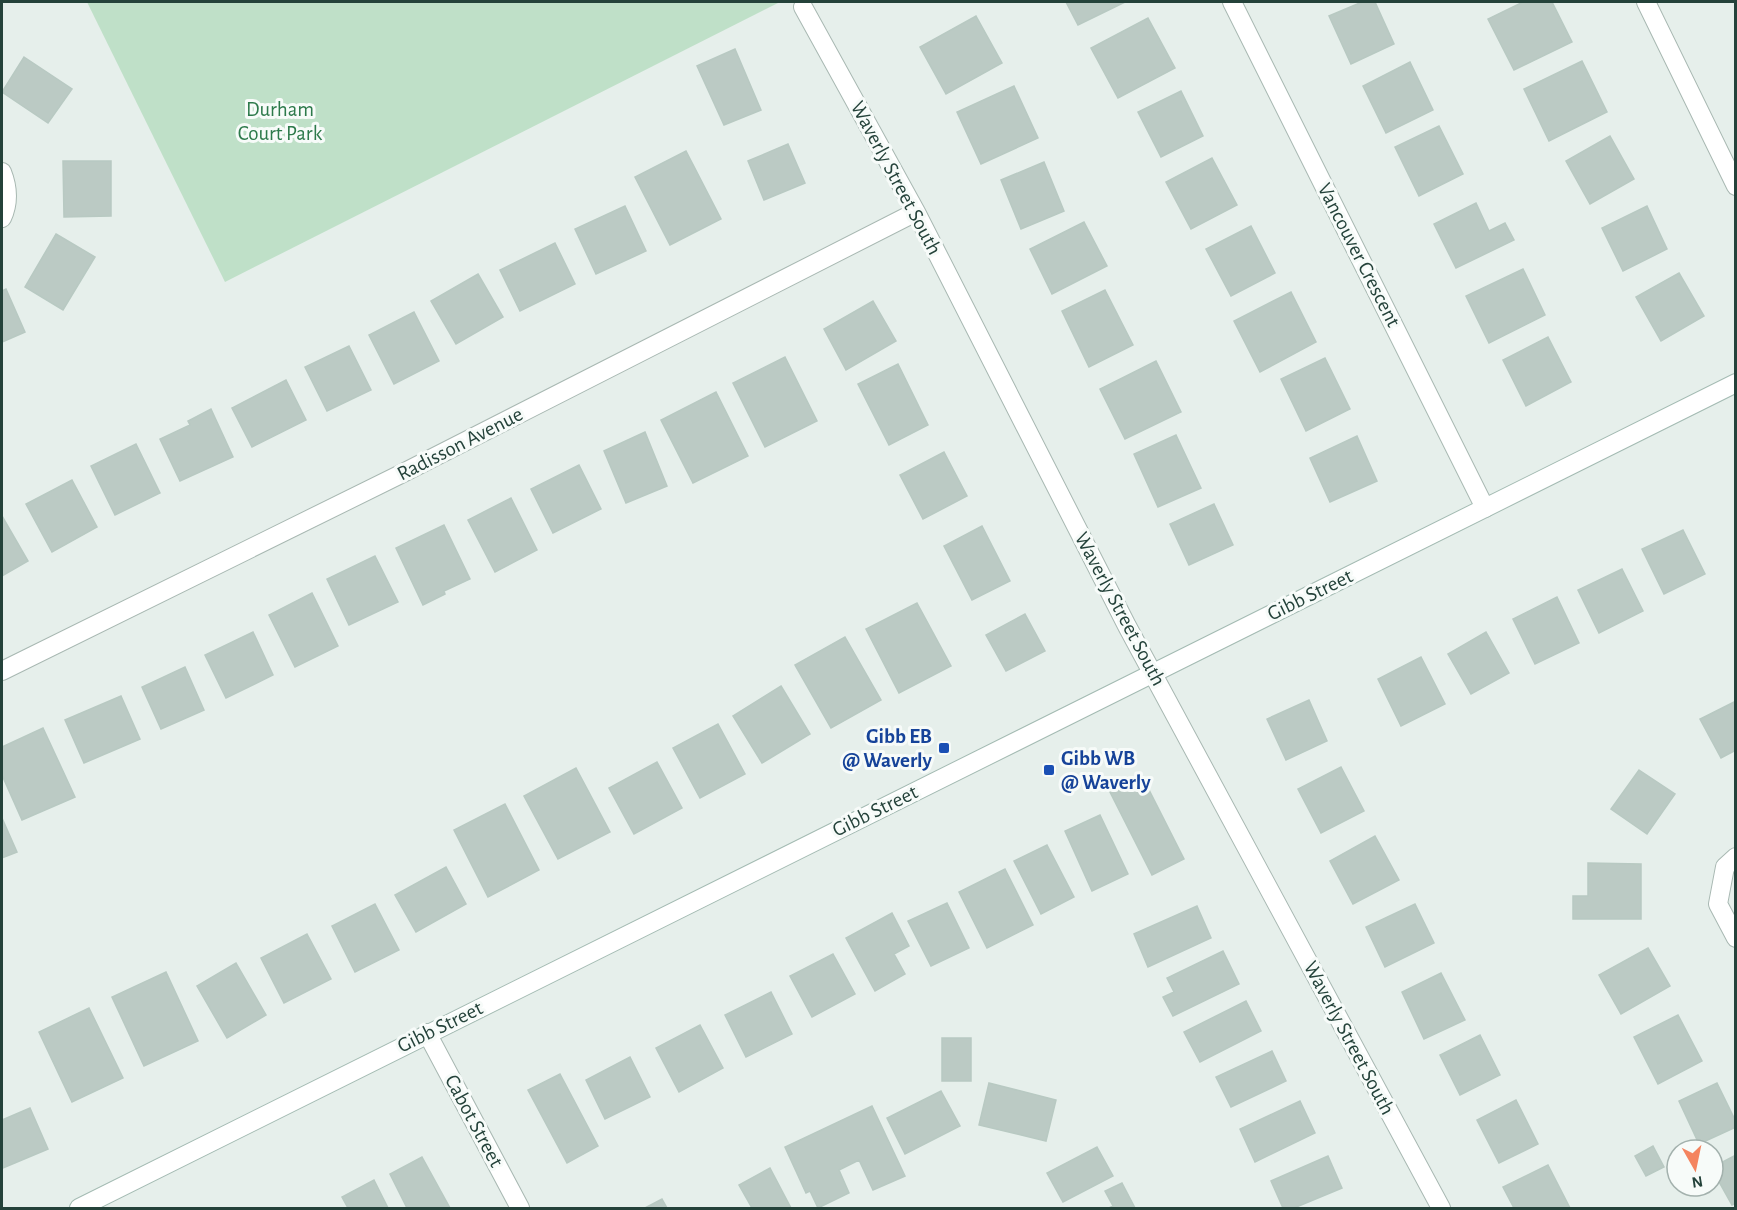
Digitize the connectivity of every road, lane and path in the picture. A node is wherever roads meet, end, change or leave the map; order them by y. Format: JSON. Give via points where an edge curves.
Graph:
{"nodes":[{"id":1,"x":1232,"y":2,"type":"edge"},
{"id":2,"x":1646,"y":2,"type":"edge"},
{"id":3,"x":803,"y":7,"type":"dead end"},
{"id":4,"x":2,"y":172,"type":"edge"},
{"id":5,"x":1736,"y":186,"type":"edge"},
{"id":6,"x":916,"y":212,"type":"junction"},
{"id":7,"x":2,"y":218,"type":"edge"},
{"id":8,"x":1736,"y":383,"type":"edge"},
{"id":9,"x":1485,"y":508,"type":"junction"},
{"id":10,"x":2,"y":671,"type":"edge"},
{"id":11,"x":1153,"y":673,"type":"junction"},
{"id":12,"x":1736,"y":857,"type":"edge"},
{"id":13,"x":1736,"y":938,"type":"edge"},
{"id":14,"x":427,"y":1033,"type":"junction"},
{"id":15,"x":79,"y":1209,"type":"edge"},
{"id":16,"x":520,"y":1209,"type":"edge"},
{"id":17,"x":1441,"y":1209,"type":"edge"}],
"edges":[{"from":1,"to":9,"type":"street","name":"Vancouver Crescent"},
{"from":2,"to":5,"type":"street"},
{"from":3,"to":6,"type":"street","name":"Waverly Street South"},
{"from":4,"to":7,"type":"street","via":[[7,199]]},
{"from":6,"to":10,"type":"street","name":"Radisson Avenue","via":[[409,470]]},
{"from":6,"to":11,"type":"street","name":"Waverly Street South"},
{"from":8,"to":9,"type":"street","name":"Gibb Street"},
{"from":9,"to":11,"type":"street","name":"Gibb Street"},
{"from":11,"to":14,"type":"street","name":"Gibb Street"},
{"from":11,"to":17,"type":"street","name":"Waverly Street South"},
{"from":12,"to":13,"type":"street","via":[[1725,867],[1718,904]]},
{"from":14,"to":15,"type":"street","name":"Gibb Street"},
{"from":14,"to":16,"type":"street","name":"Cabot Street"}]}
